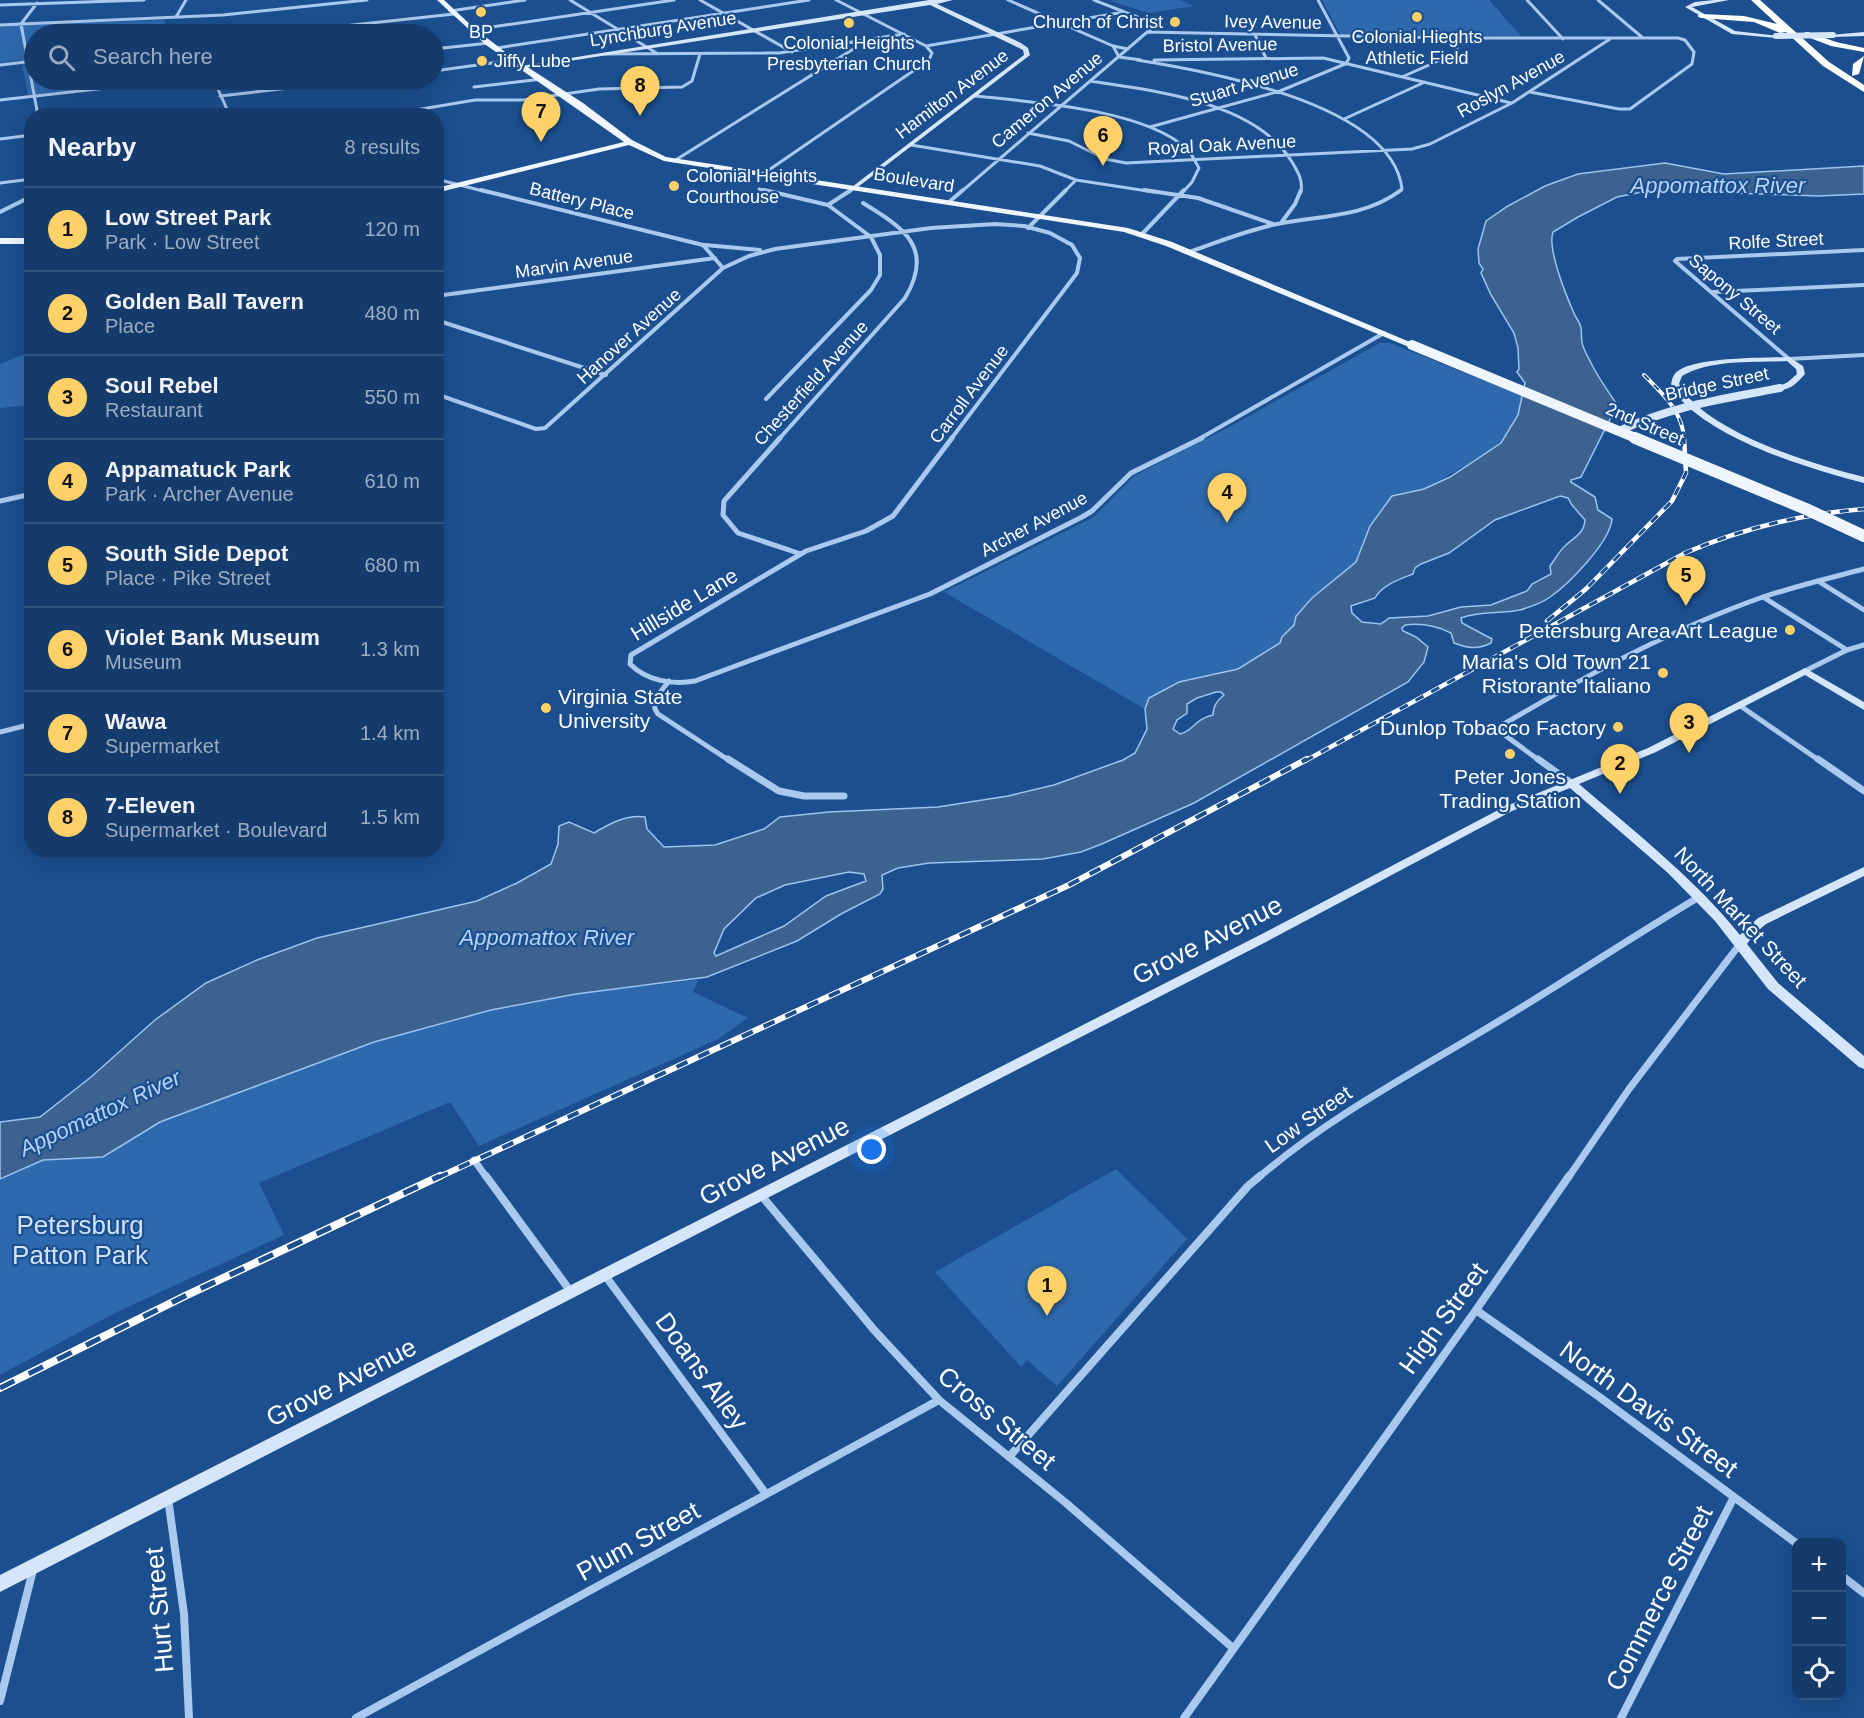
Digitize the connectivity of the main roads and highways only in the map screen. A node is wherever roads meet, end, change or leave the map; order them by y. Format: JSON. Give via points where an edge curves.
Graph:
{"nodes":[{"id":1,"x":440,"y":0,"type":"edge"},
{"id":2,"x":1749,"y":4,"type":"edge"},
{"id":3,"x":1726,"y":18,"type":"junction"},
{"id":4,"x":1713,"y":23,"type":"road end"},
{"id":5,"x":1801,"y":27,"type":"dead end"},
{"id":6,"x":1808,"y":34,"type":"junction"},
{"id":7,"x":1800,"y":41,"type":"junction"},
{"id":8,"x":1864,"y":50,"type":"edge"},
{"id":9,"x":1828,"y":52,"type":"dead end"},
{"id":10,"x":1836,"y":59,"type":"dead end"},
{"id":11,"x":1864,"y":59,"type":"edge"},
{"id":12,"x":1856,"y":74,"type":"junction"},
{"id":13,"x":1864,"y":80,"type":"edge"},
{"id":14,"x":1864,"y":89,"type":"edge"},
{"id":15,"x":628,"y":142,"type":"junction"},
{"id":16,"x":444,"y":189,"type":"edge"},
{"id":17,"x":0,"y":241,"type":"edge"},
{"id":18,"x":24,"y":241,"type":"edge"},
{"id":19,"x":1412,"y":345,"type":"joint"},
{"id":20,"x":1864,"y":536,"type":"edge"}],
"edges":[{"from":1,"to":15,"type":"main road","name":"Boulevard","via":[[489,43]]},
{"from":2,"to":3,"type":"highway","via":[[1700,16]]},
{"from":2,"to":7,"type":"highway"},
{"from":3,"to":4,"type":"highway"},
{"from":3,"to":7,"type":"highway","via":[[1772,25]]},
{"from":5,"to":6,"type":"highway"},
{"from":6,"to":8,"type":"highway"},
{"from":6,"to":9,"type":"highway"},
{"from":7,"to":14,"type":"highway"},
{"from":10,"to":12,"type":"highway"},
{"from":11,"to":12,"type":"highway","via":[[1857,64]]},
{"from":12,"to":13,"type":"highway"},
{"from":15,"to":16,"type":"main road"},
{"from":15,"to":19,"type":"main road","name":"Boulevard","via":[[674,161],[1040,215],[1142,234]]},
{"from":17,"to":18,"type":"main road"},
{"from":19,"to":20,"type":"main road","name":"2nd Street","bridge":true}]}
